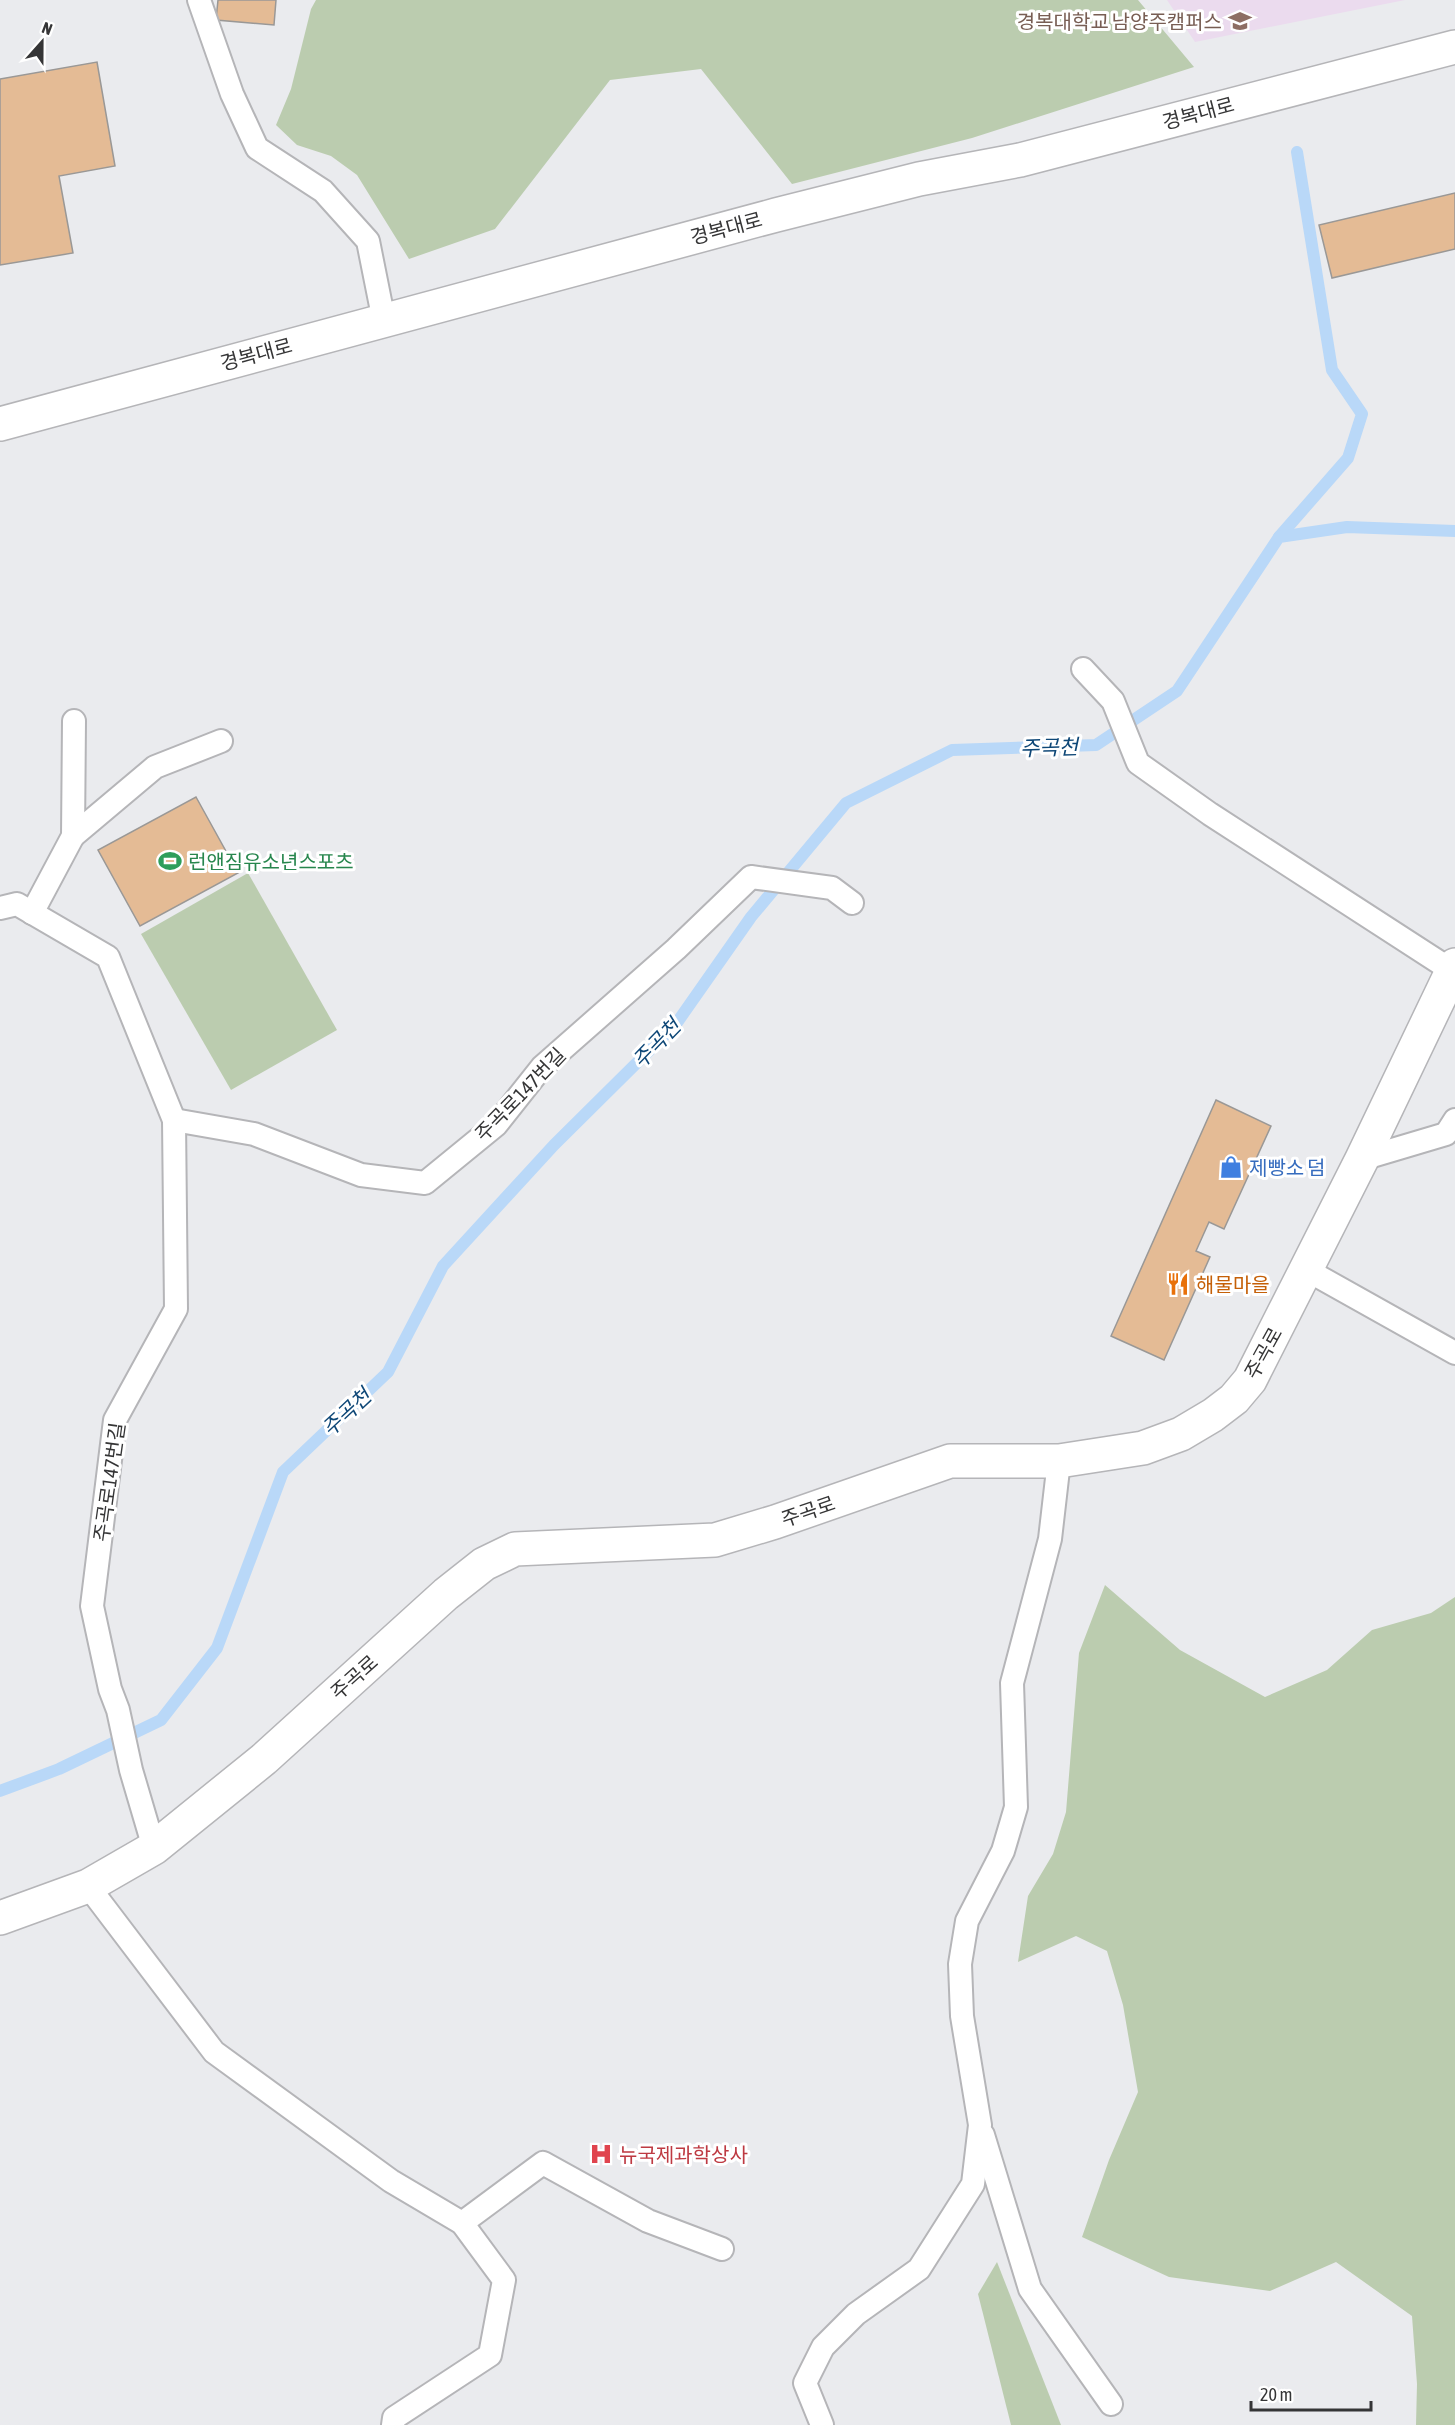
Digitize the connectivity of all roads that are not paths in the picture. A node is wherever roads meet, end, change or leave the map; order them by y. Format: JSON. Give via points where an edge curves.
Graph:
{"nodes":[{"id":1,"x":199,"y":0,"type":"edge"},
{"id":2,"x":1455,"y":47,"type":"edge"},
{"id":3,"x":384,"y":321,"type":"junction"},
{"id":4,"x":0,"y":424,"type":"edge"},
{"id":5,"x":1083,"y":669,"type":"dead end"},
{"id":6,"x":74,"y":721,"type":"dead end"},
{"id":7,"x":221,"y":741,"type":"dead end"},
{"id":8,"x":73,"y":836,"type":"junction"},
{"id":9,"x":852,"y":903,"type":"dead end"},
{"id":10,"x":0,"y":908,"type":"edge"},
{"id":11,"x":32,"y":913,"type":"junction"},
{"id":12,"x":1453,"y":968,"type":"edge"},
{"id":13,"x":174,"y":1120,"type":"junction"},
{"id":14,"x":1455,"y":1120,"type":"edge"},
{"id":15,"x":1362,"y":1159,"type":"junction"},
{"id":16,"x":1305,"y":1269,"type":"junction"},
{"id":17,"x":1455,"y":1353,"type":"edge"},
{"id":18,"x":1059,"y":1461,"type":"junction"},
{"id":19,"x":154,"y":1848,"type":"junction"},
{"id":20,"x":88,"y":1886,"type":"junction"},
{"id":21,"x":0,"y":1918,"type":"edge"},
{"id":22,"x":980,"y":2125,"type":"junction"},
{"id":23,"x":462,"y":2223,"type":"junction"},
{"id":24,"x":722,"y":2249,"type":"dead end"},
{"id":25,"x":1111,"y":2404,"type":"dead end"},
{"id":26,"x":393,"y":2425,"type":"edge"},
{"id":27,"x":822,"y":2425,"type":"edge"}],
"edges":[{"from":1,"to":3,"type":"lane","via":[[232,94],[257,148],[323,191],[368,242]]},
{"from":2,"to":3,"type":"street","name":"경복대로","via":[[1020,160],[919,179],[776,215]]},
{"from":3,"to":4,"type":"street","name":"경복대로"},
{"from":5,"to":12,"type":"lane","via":[[1113,701],[1138,763],[1210,814]]},
{"from":6,"to":8,"type":"lane"},
{"from":7,"to":8,"type":"lane","via":[[155,767]]},
{"from":8,"to":11,"type":"lane"},
{"from":9,"to":13,"type":"lane","name":"주곡로147번길","via":[[832,888],[751,877],[542,1067],[496,1125],[424,1182],[361,1175],[254,1134]]},
{"from":10,"to":11,"type":"lane","name":"주곡로147번길","via":[[16,904]]},
{"from":11,"to":13,"type":"lane","name":"주곡로147번길","via":[[108,957]]},
{"from":12,"to":15,"type":"street","name":"주곡로"},
{"from":13,"to":19,"type":"lane","name":"주곡로147번길","via":[[176,1309],[115,1420],[93,1606],[110,1689]]},
{"from":14,"to":15,"type":"lane","via":[[1446,1134]]},
{"from":15,"to":16,"type":"street","name":"주곡로"},
{"from":16,"to":17,"type":"lane"},
{"from":16,"to":18,"type":"street","name":"주곡로","via":[[1250,1380],[1234,1399],[1181,1434],[1143,1448]]},
{"from":18,"to":19,"type":"street","name":"주곡로","via":[[950,1461],[715,1540],[515,1550],[484,1564],[446,1594],[216,1801]]},
{"from":18,"to":22,"type":"lane","via":[[1050,1539],[1012,1683],[1016,1807],[1003,1851],[967,1921],[960,1964],[962,2016]]},
{"from":19,"to":20,"type":"street","name":"주곡로"},
{"from":20,"to":21,"type":"street","name":"주곡로"},
{"from":20,"to":23,"type":"lane","via":[[214,2052],[391,2181]]},
{"from":22,"to":25,"type":"lane","via":[[1030,2289]]},
{"from":22,"to":27,"type":"lane","via":[[973,2184],[919,2269],[856,2314],[823,2347],[805,2383]]},
{"from":23,"to":24,"type":"lane","via":[[543,2163],[648,2221]]},
{"from":23,"to":26,"type":"lane","via":[[504,2280],[490,2355],[394,2418]]}]}
